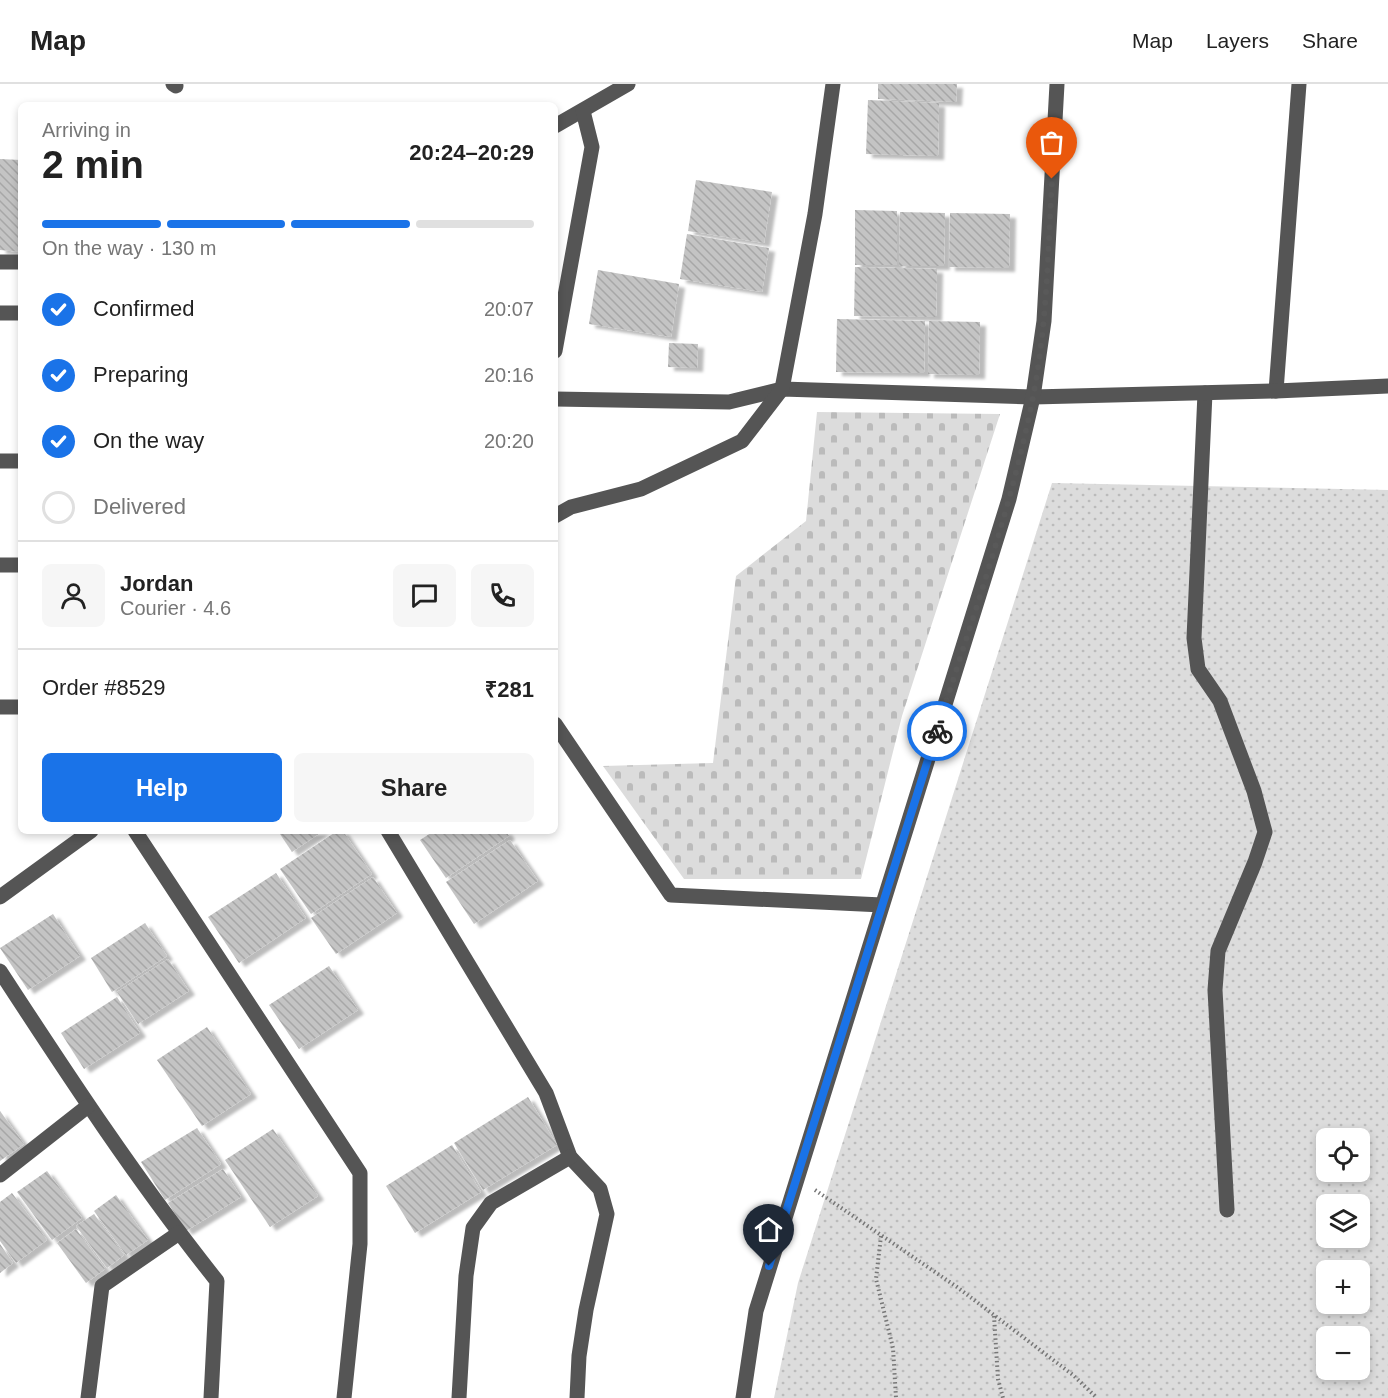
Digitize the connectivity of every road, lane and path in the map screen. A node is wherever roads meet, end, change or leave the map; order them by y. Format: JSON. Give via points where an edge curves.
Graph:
{"nodes":[{"id":1,"x":628,"y":84,"type":"edge"},
{"id":2,"x":833,"y":84,"type":"edge"},
{"id":3,"x":1057,"y":84,"type":"edge"},
{"id":4,"x":1299,"y":84,"type":"edge"},
{"id":5,"x":583,"y":111,"type":"junction"},
{"id":6,"x":558,"y":124,"type":"edge"},
{"id":7,"x":0,"y":262,"type":"edge"},
{"id":8,"x":18,"y":262,"type":"edge"},
{"id":9,"x":0,"y":313,"type":"edge"},
{"id":10,"x":18,"y":313,"type":"edge"},
{"id":11,"x":558,"y":334,"type":"edge"},
{"id":12,"x":1388,"y":386,"type":"edge"},
{"id":13,"x":782,"y":389,"type":"junction"},
{"id":14,"x":1276,"y":391,"type":"junction"},
{"id":15,"x":1205,"y":393,"type":"junction"},
{"id":16,"x":1033,"y":397,"type":"junction"},
{"id":17,"x":558,"y":399,"type":"edge"},
{"id":18,"x":0,"y":461,"type":"edge"},
{"id":19,"x":18,"y":461,"type":"edge"},
{"id":20,"x":558,"y":514,"type":"edge"},
{"id":21,"x":18,"y":565,"type":"edge"},
{"id":22,"x":0,"y":566,"type":"edge"},
{"id":23,"x":0,"y":707,"type":"edge"},
{"id":24,"x":18,"y":707,"type":"edge"},
{"id":25,"x":558,"y":728,"type":"edge"},
{"id":26,"x":87,"y":834,"type":"edge"},
{"id":27,"x":137,"y":834,"type":"edge"},
{"id":28,"x":390,"y":834,"type":"edge"},
{"id":29,"x":0,"y":897,"type":"edge"},
{"id":30,"x":882,"y":905,"type":"junction"},
{"id":31,"x":0,"y":971,"type":"edge"},
{"id":32,"x":88,"y":1106,"type":"junction"},
{"id":33,"x":570,"y":1156,"type":"junction"},
{"id":34,"x":0,"y":1175,"type":"edge"},
{"id":35,"x":797,"y":1178,"type":"junction"},
{"id":36,"x":1227,"y":1210,"type":"dead end"},
{"id":37,"x":179,"y":1233,"type":"junction"},
{"id":38,"x":881,"y":1236,"type":"junction"},
{"id":39,"x":994,"y":1316,"type":"junction"},
{"id":40,"x":88,"y":1398,"type":"edge"},
{"id":41,"x":211,"y":1398,"type":"edge"},
{"id":42,"x":344,"y":1398,"type":"edge"},
{"id":43,"x":459,"y":1398,"type":"edge"},
{"id":44,"x":577,"y":1398,"type":"edge"},
{"id":45,"x":743,"y":1398,"type":"edge"},
{"id":46,"x":896,"y":1398,"type":"edge"},
{"id":47,"x":1003,"y":1398,"type":"edge"},
{"id":48,"x":1097,"y":1398,"type":"edge"}],
"edges":[{"from":1,"to":5,"type":"street"},
{"from":2,"to":13,"type":"street","via":[[815,214]]},
{"from":3,"to":16,"type":"street","via":[[1044,321]]},
{"from":4,"to":14,"type":"street"},
{"from":5,"to":6,"type":"street"},
{"from":5,"to":11,"type":"street","via":[[592,147]]},
{"from":7,"to":8,"type":"street"},
{"from":9,"to":10,"type":"street"},
{"from":12,"to":14,"type":"street"},
{"from":13,"to":16,"type":"street"},
{"from":13,"to":17,"type":"street","via":[[729,402]]},
{"from":13,"to":20,"type":"street","via":[[742,441],[641,489],[571,507]]},
{"from":14,"to":15,"type":"street"},
{"from":15,"to":16,"type":"street"},
{"from":15,"to":36,"type":"street","via":[[1194,638],[1198,669],[1220,701],[1265,832],[1218,951],[1215,990]]},
{"from":16,"to":30,"type":"street","via":[[1009,499]]},
{"from":18,"to":19,"type":"street"},
{"from":21,"to":22,"type":"street"},
{"from":23,"to":24,"type":"street"},
{"from":25,"to":30,"type":"street","via":[[670,895]]},
{"from":26,"to":29,"type":"street"},
{"from":27,"to":42,"type":"street","via":[[360,1173],[360,1244]]},
{"from":28,"to":33,"type":"street","via":[[546,1093]]},
{"from":30,"to":35,"type":"street"},
{"from":31,"to":32,"type":"street"},
{"from":32,"to":34,"type":"street"},
{"from":32,"to":37,"type":"street"},
{"from":33,"to":43,"type":"street","via":[[491,1203],[473,1228],[466,1276]]},
{"from":33,"to":44,"type":"street","via":[[600,1189],[607,1214],[586,1310]]},
{"from":35,"to":38,"type":"path"},
{"from":35,"to":45,"type":"street","via":[[756,1311]]},
{"from":37,"to":40,"type":"street","via":[[102,1286]]},
{"from":37,"to":41,"type":"street","via":[[217,1281]]},
{"from":38,"to":39,"type":"path"},
{"from":38,"to":46,"type":"path","via":[[876,1279],[893,1348]]},
{"from":39,"to":47,"type":"path"},
{"from":39,"to":48,"type":"path","via":[[1073,1375]]}]}
